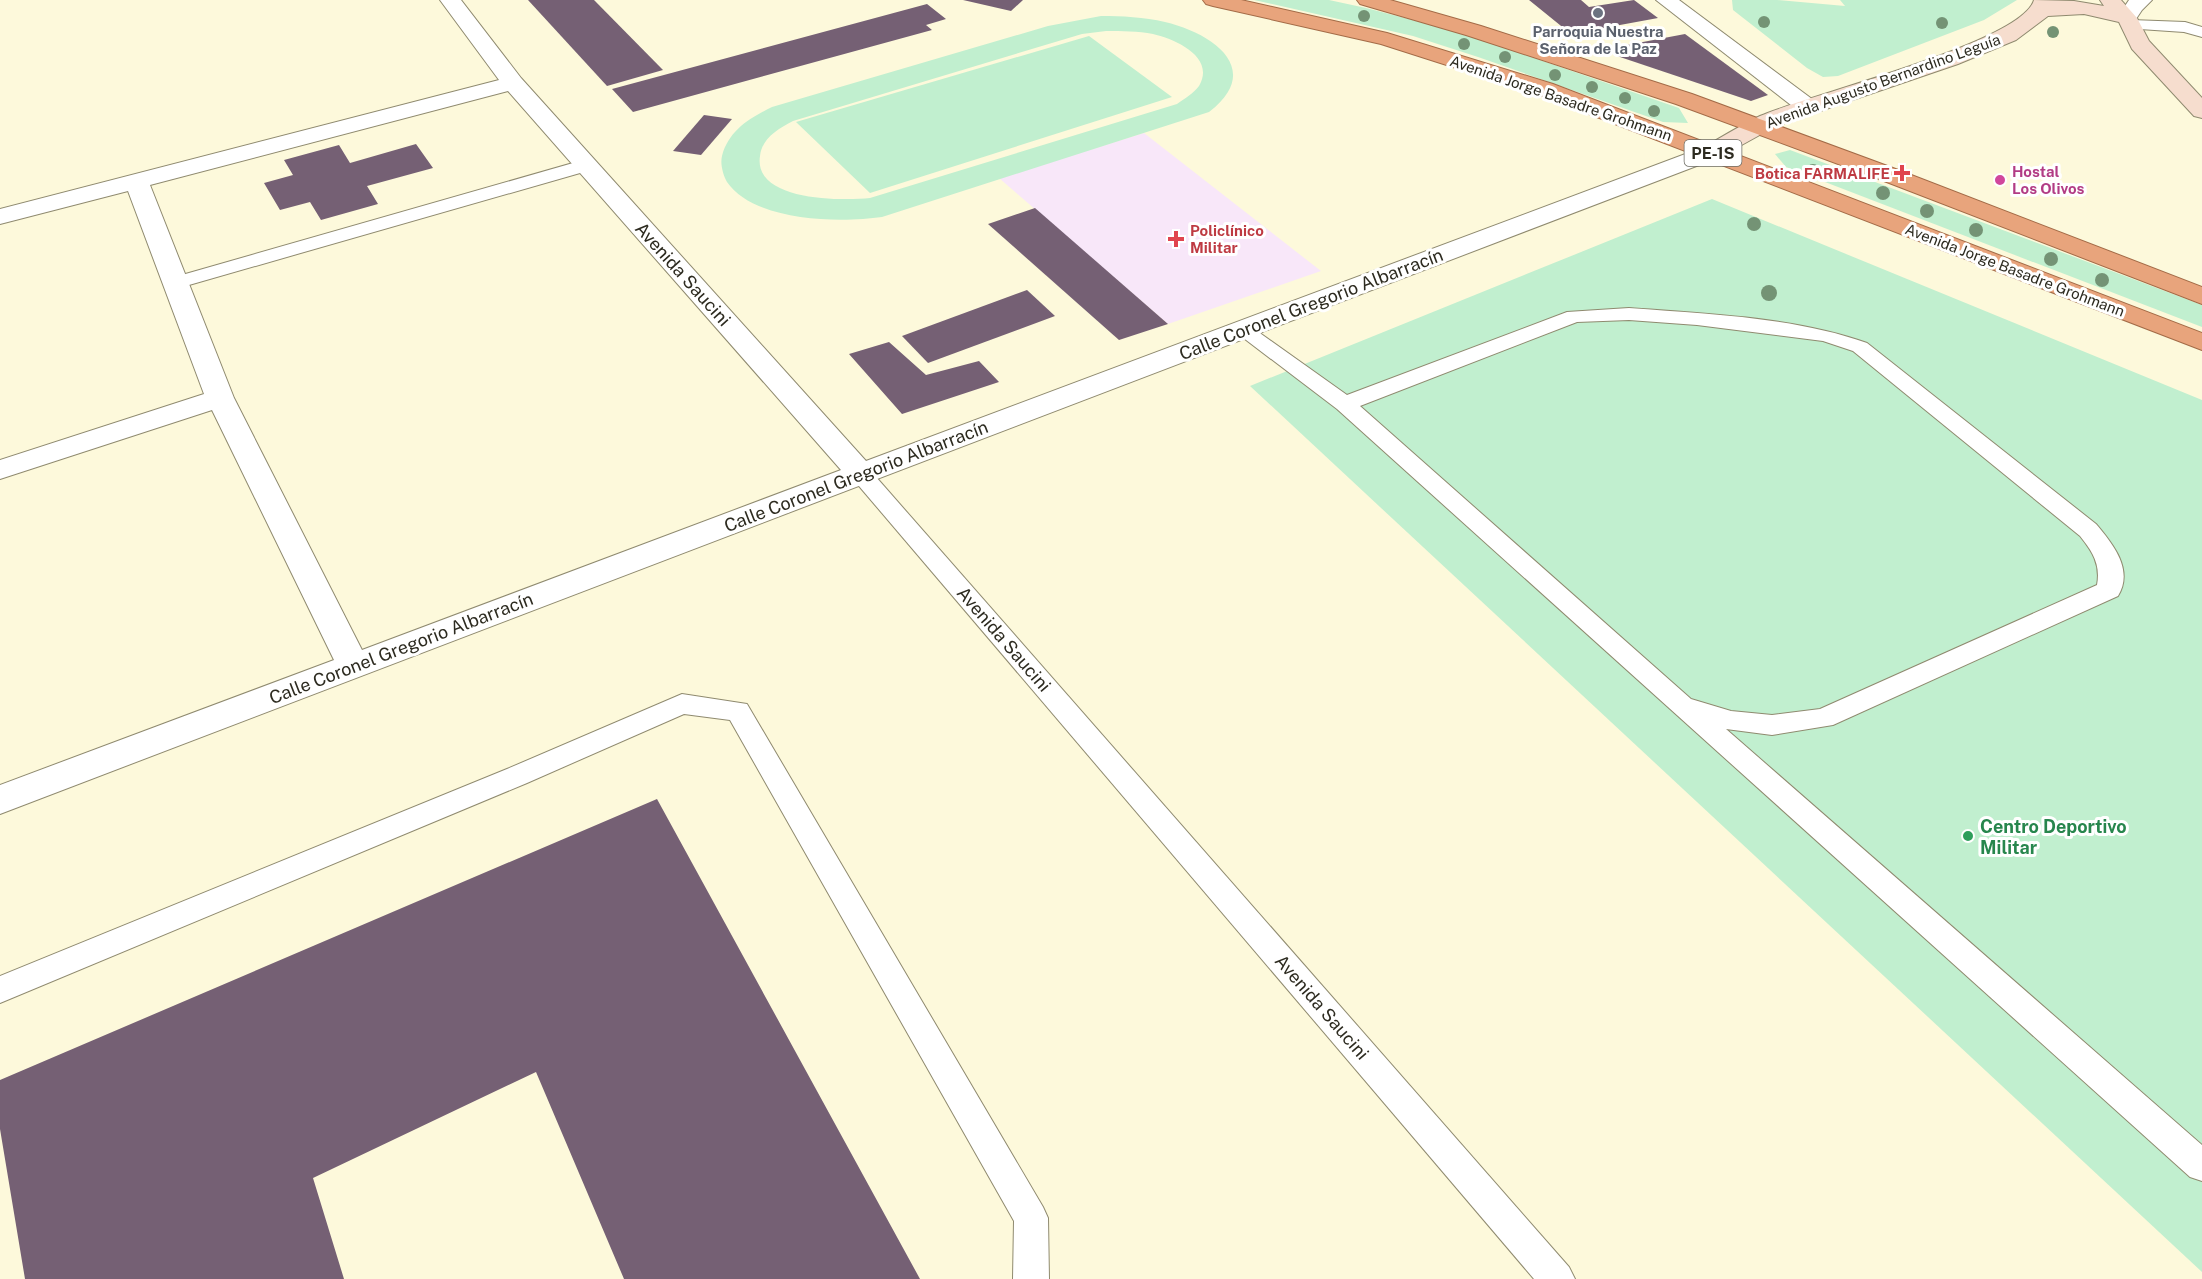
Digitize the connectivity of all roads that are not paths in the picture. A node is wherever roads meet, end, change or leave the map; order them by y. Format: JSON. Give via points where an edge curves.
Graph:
{"nodes":[{"id":1,"x":450,"y":0,"type":"edge"},
{"id":2,"x":1213,"y":0,"type":"edge"},
{"id":3,"x":1367,"y":0,"type":"edge"},
{"id":4,"x":1666,"y":0,"type":"edge"},
{"id":5,"x":2110,"y":0,"type":"edge"},
{"id":6,"x":2142,"y":0,"type":"edge"},
{"id":7,"x":2043,"y":6,"type":"edge"},
{"id":8,"x":2129,"y":21,"type":"junction"},
{"id":9,"x":2202,"y":32,"type":"edge"},
{"id":10,"x":513,"y":83,"type":"junction"},
{"id":11,"x":1808,"y":107,"type":"junction"},
{"id":12,"x":2202,"y":111,"type":"edge"},
{"id":13,"x":1757,"y":126,"type":"junction"},
{"id":14,"x":1712,"y":152,"type":"junction"},
{"id":15,"x":587,"y":165,"type":"junction"},
{"id":16,"x":136,"y":180,"type":"junction"},
{"id":17,"x":0,"y":217,"type":"edge"},
{"id":18,"x":175,"y":283,"type":"junction"},
{"id":19,"x":2202,"y":296,"type":"edge"},
{"id":20,"x":1243,"y":330,"type":"junction"},
{"id":21,"x":2202,"y":342,"type":"edge"},
{"id":22,"x":220,"y":398,"type":"junction"},
{"id":23,"x":1345,"y":404,"type":"junction"},
{"id":24,"x":0,"y":470,"type":"edge"},
{"id":25,"x":861,"y":474,"type":"junction"},
{"id":26,"x":353,"y":666,"type":"junction"},
{"id":27,"x":1682,"y":706,"type":"junction"},
{"id":28,"x":0,"y":800,"type":"edge"},
{"id":29,"x":0,"y":990,"type":"edge"},
{"id":30,"x":2202,"y":1166,"type":"edge"},
{"id":31,"x":1031,"y":1279,"type":"edge"},
{"id":32,"x":1557,"y":1279,"type":"edge"}],
"edges":[{"from":1,"to":10,"type":"street","name":"Avenida Saucini"},
{"from":2,"to":14,"type":"highway","name":"Avenida Jorge Basadre Grohmann","number":"PE-1S","via":[[1387,39],[1545,89]]},
{"from":3,"to":13,"type":"highway","name":"Avenida Jorge Basadre Grohmann","number":"PE-1S","via":[[1527,47]]},
{"from":4,"to":11,"type":"street"},
{"from":5,"to":8,"type":"main road"},
{"from":6,"to":8,"type":"street","via":[[2133,7]]},
{"from":7,"to":8,"type":"main road","via":[[2078,6]]},
{"from":7,"to":11,"type":"main road","name":"Avenida Augusto Bernardino Leguía","via":[[2008,36]]},
{"from":8,"to":9,"type":"lane"},
{"from":8,"to":12,"type":"main road","via":[[2140,44]]},
{"from":10,"to":15,"type":"street","name":"Avenida Saucini"},
{"from":10,"to":16,"type":"street"},
{"from":11,"to":13,"type":"main road","name":"Avenida Augusto Bernardino Leguía"},
{"from":13,"to":14,"type":"main road","name":"Avenida Augusto Bernardino Leguía"},
{"from":13,"to":19,"type":"highway","name":"Avenida Jorge Basadre Grohmann","number":"PE-1S"},
{"from":14,"to":20,"type":"street","name":"Calle Coronel Gregorio Albarracín"},
{"from":14,"to":21,"type":"highway","name":"Avenida Jorge Basadre Grohmann","number":"PE-1S"},
{"from":15,"to":18,"type":"lane"},
{"from":15,"to":25,"type":"street","name":"Avenida Saucini"},
{"from":16,"to":17,"type":"street"},
{"from":16,"to":18,"type":"street"},
{"from":18,"to":22,"type":"street"},
{"from":20,"to":23,"type":"lane"},
{"from":20,"to":25,"type":"street","name":"Calle Coronel Gregorio Albarracín"},
{"from":22,"to":24,"type":"street"},
{"from":22,"to":26,"type":"street"},
{"from":23,"to":27,"type":"lane"},
{"from":23,"to":27,"type":"lane","via":[[1574,316],[1686,318],[1826,335],[1860,347],[2088,530],[2107,553],[2112,572],[2109,590],[1824,717],[1761,724],[1731,721]]},
{"from":25,"to":26,"type":"street","name":"Calle Coronel Gregorio Albarracín"},
{"from":25,"to":32,"type":"lane","name":"Avenida Saucini"},
{"from":26,"to":28,"type":"street","name":"Calle Coronel Gregorio Albarracín"},
{"from":27,"to":30,"type":"lane"},
{"from":29,"to":31,"type":"lane","via":[[682,704],[738,711],[1031,1218]]}]}
